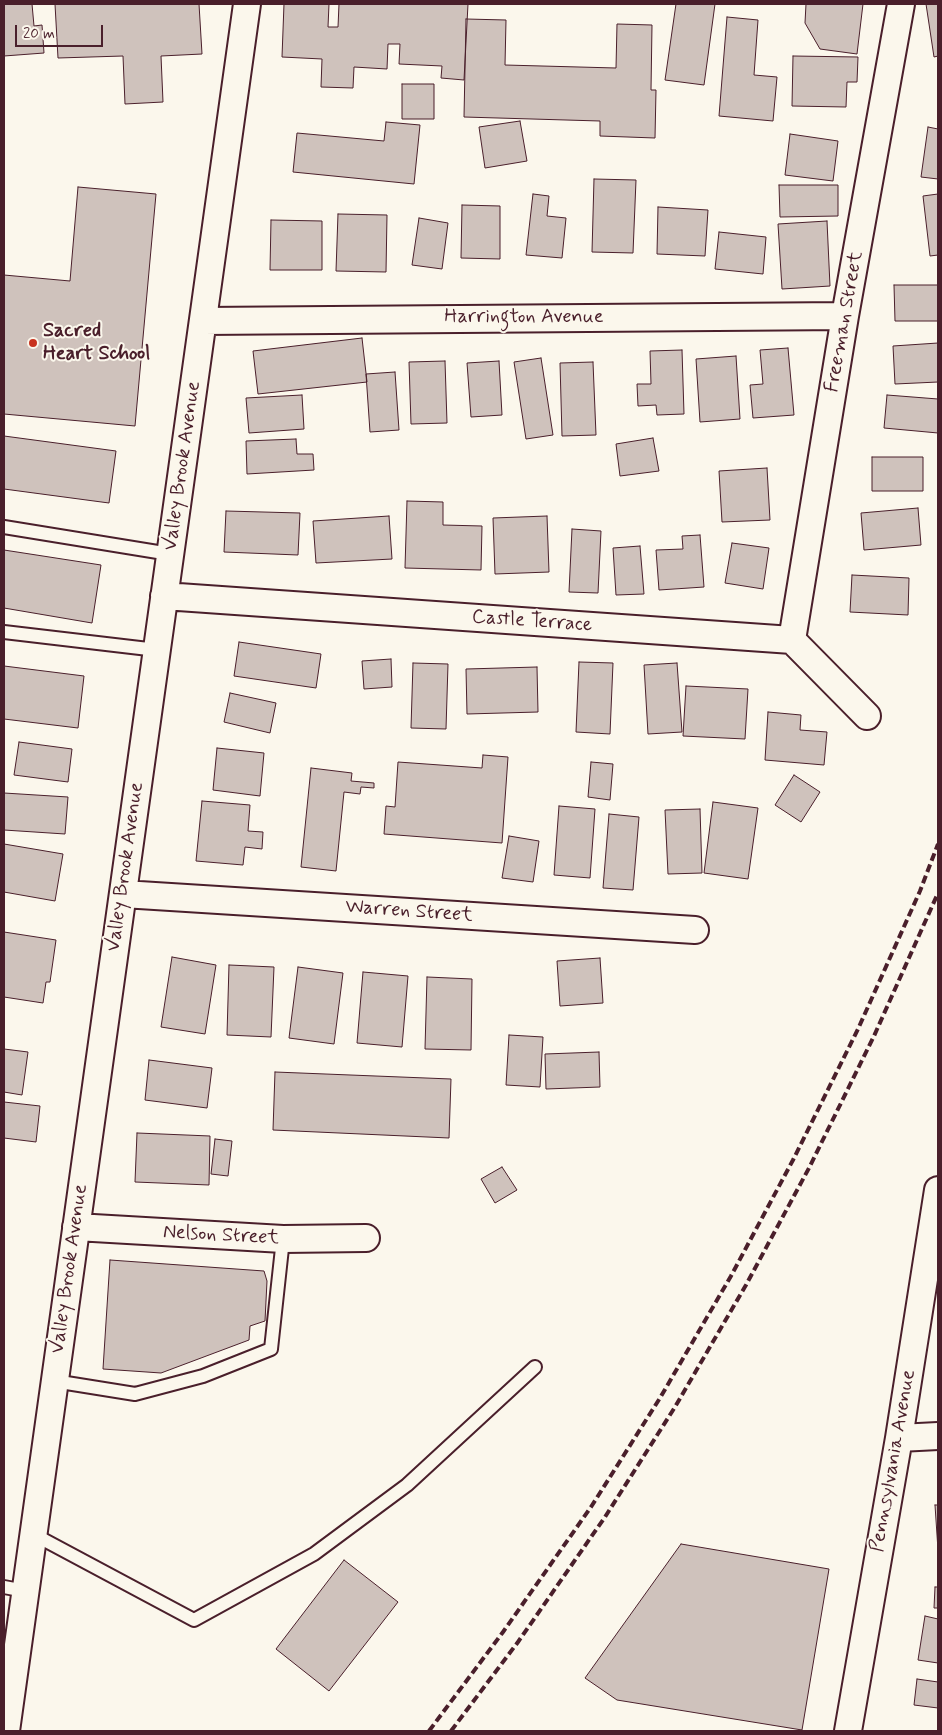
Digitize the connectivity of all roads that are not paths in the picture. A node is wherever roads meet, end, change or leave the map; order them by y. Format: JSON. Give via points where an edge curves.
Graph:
{"nodes":[{"id":1,"x":247,"y":4,"type":"edge"},
{"id":2,"x":900,"y":4,"type":"edge"},
{"id":3,"x":845,"y":316,"type":"junction"},
{"id":4,"x":203,"y":321,"type":"junction"},
{"id":5,"x":4,"y":527,"type":"edge"},
{"id":6,"x":170,"y":554,"type":"junction"},
{"id":7,"x":164,"y":596,"type":"junction"},
{"id":8,"x":4,"y":632,"type":"edge"},
{"id":9,"x":792,"y":640,"type":"junction"},
{"id":10,"x":157,"y":650,"type":"junction"},
{"id":11,"x":867,"y":716,"type":"dead end"},
{"id":12,"x":123,"y":894,"type":"junction"},
{"id":13,"x":695,"y":930,"type":"dead end"},
{"id":14,"x":938,"y":1190,"type":"edge"},
{"id":15,"x":76,"y":1228,"type":"junction"},
{"id":16,"x":366,"y":1238,"type":"dead end"},
{"id":17,"x":283,"y":1239,"type":"junction"},
{"id":18,"x":535,"y":1367,"type":"dead end"},
{"id":19,"x":54,"y":1381,"type":"junction"},
{"id":20,"x":938,"y":1436,"type":"edge"},
{"id":21,"x":899,"y":1438,"type":"junction"},
{"id":22,"x":33,"y":1534,"type":"junction"},
{"id":23,"x":14,"y":1589,"type":"edge"},
{"id":24,"x":6,"y":1731,"type":"edge"},
{"id":25,"x":848,"y":1731,"type":"edge"}],
"edges":[{"from":1,"to":4,"type":"street","name":"Valley Brook Avenue"},
{"from":2,"to":3,"type":"street","name":"Freeman Street"},
{"from":3,"to":4,"type":"street","name":"Harrington Avenue"},
{"from":3,"to":9,"type":"street","name":"Freeman Street"},
{"from":4,"to":6,"type":"street","name":"Valley Brook Avenue"},
{"from":5,"to":6,"type":"lane"},
{"from":6,"to":7,"type":"street","name":"Valley Brook Avenue"},
{"from":7,"to":9,"type":"street","name":"Castle Terrace"},
{"from":7,"to":10,"type":"street","name":"Valley Brook Avenue"},
{"from":8,"to":10,"type":"lane"},
{"from":9,"to":11,"type":"street"},
{"from":10,"to":12,"type":"street","name":"Valley Brook Avenue"},
{"from":12,"to":13,"type":"street","name":"Warren Street"},
{"from":12,"to":15,"type":"street","name":"Valley Brook Avenue"},
{"from":14,"to":21,"type":"street","name":"Pennsylvania Avenue"},
{"from":15,"to":17,"type":"street","name":"Nelson Street"},
{"from":15,"to":19,"type":"street","name":"Valley Brook Avenue"},
{"from":16,"to":17,"type":"street","name":"Nelson Street"},
{"from":17,"to":19,"type":"lane","via":[[271,1349],[204,1376],[135,1394]]},
{"from":18,"to":22,"type":"lane","via":[[407,1485],[314,1554],[194,1620]]},
{"from":19,"to":22,"type":"street","name":"Valley Brook Avenue"},
{"from":20,"to":21,"type":"street"},
{"from":21,"to":25,"type":"street","name":"Pennsylvania Avenue"},
{"from":22,"to":23,"type":"street","name":"Valley Brook Avenue"},
{"from":23,"to":24,"type":"street","name":"Valley Brook Avenue"}]}
